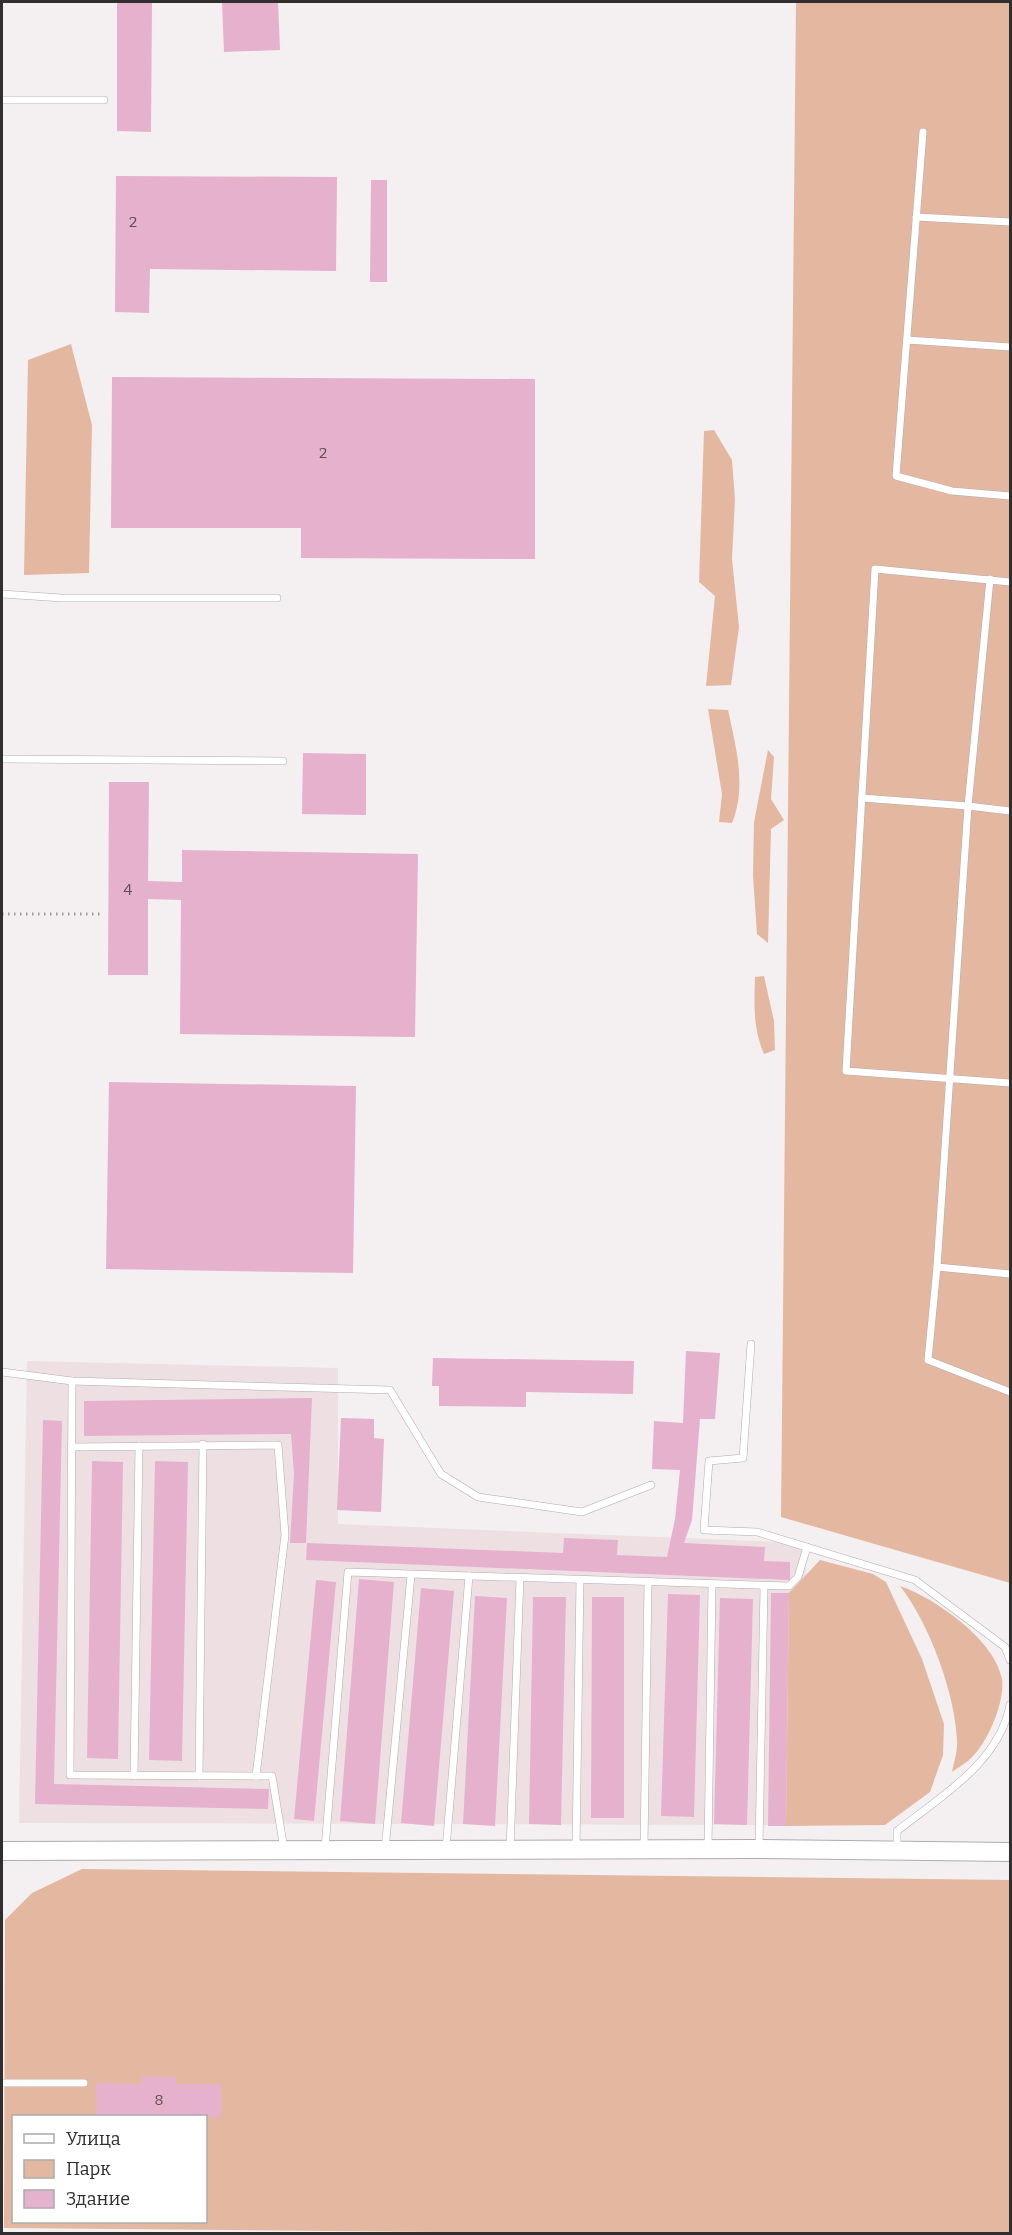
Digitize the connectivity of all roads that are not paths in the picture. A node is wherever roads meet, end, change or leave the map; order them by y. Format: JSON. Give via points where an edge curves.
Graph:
{"nodes":[{"id":1,"x":2,"y":100,"type":"edge"},
{"id":2,"x":104,"y":100,"type":"dead end"},
{"id":3,"x":923,"y":132,"type":"dead end"},
{"id":4,"x":916,"y":217,"type":"junction"},
{"id":5,"x":1011,"y":222,"type":"edge"},
{"id":6,"x":907,"y":340,"type":"junction"},
{"id":7,"x":1011,"y":347,"type":"edge"},
{"id":8,"x":1011,"y":496,"type":"edge"},
{"id":9,"x":990,"y":579,"type":"junction"},
{"id":10,"x":1011,"y":582,"type":"edge"},
{"id":11,"x":2,"y":594,"type":"edge"},
{"id":12,"x":277,"y":598,"type":"dead end"},
{"id":13,"x":2,"y":759,"type":"edge"},
{"id":14,"x":283,"y":761,"type":"dead end"},
{"id":15,"x":862,"y":798,"type":"junction"},
{"id":16,"x":968,"y":806,"type":"junction"},
{"id":17,"x":1011,"y":811,"type":"edge"},
{"id":18,"x":950,"y":1078,"type":"junction"},
{"id":19,"x":1011,"y":1083,"type":"edge"},
{"id":20,"x":937,"y":1267,"type":"junction"},
{"id":21,"x":1011,"y":1274,"type":"edge"},
{"id":22,"x":751,"y":1344,"type":"dead end"},
{"id":23,"x":2,"y":1372,"type":"edge"},
{"id":24,"x":72,"y":1381,"type":"junction"},
{"id":25,"x":1011,"y":1392,"type":"edge"},
{"id":26,"x":203,"y":1444,"type":"junction"},
{"id":27,"x":139,"y":1446,"type":"junction"},
{"id":28,"x":71,"y":1447,"type":"junction"},
{"id":29,"x":651,"y":1485,"type":"dead end"},
{"id":30,"x":807,"y":1547,"type":"junction"},
{"id":31,"x":411,"y":1575,"type":"junction"},
{"id":32,"x":469,"y":1576,"type":"junction"},
{"id":33,"x":520,"y":1578,"type":"junction"},
{"id":34,"x":580,"y":1580,"type":"junction"},
{"id":35,"x":648,"y":1583,"type":"junction"},
{"id":36,"x":712,"y":1585,"type":"junction"},
{"id":37,"x":764,"y":1587,"type":"junction"},
{"id":38,"x":1011,"y":1660,"type":"edge"},
{"id":39,"x":1011,"y":1705,"type":"edge"},
{"id":40,"x":134,"y":1776,"type":"junction"},
{"id":41,"x":199,"y":1776,"type":"junction"},
{"id":42,"x":256,"y":1776,"type":"junction"},
{"id":43,"x":576,"y":1849,"type":"junction"},
{"id":44,"x":644,"y":1849,"type":"junction"},
{"id":45,"x":708,"y":1849,"type":"junction"},
{"id":46,"x":759,"y":1849,"type":"junction"},
{"id":47,"x":325,"y":1850,"type":"junction"},
{"id":48,"x":385,"y":1850,"type":"junction"},
{"id":49,"x":446,"y":1850,"type":"junction"},
{"id":50,"x":510,"y":1850,"type":"junction"},
{"id":51,"x":897,"y":1850,"type":"junction"},
{"id":52,"x":2,"y":1851,"type":"edge"},
{"id":53,"x":284,"y":1851,"type":"junction"},
{"id":54,"x":1011,"y":1852,"type":"edge"},
{"id":55,"x":2,"y":2083,"type":"edge"},
{"id":56,"x":84,"y":2083,"type":"dead end"}],
"edges":[{"from":1,"to":2,"type":"lane"},
{"from":3,"to":4,"type":"lane"},
{"from":4,"to":5,"type":"lane"},
{"from":4,"to":6,"type":"lane"},
{"from":6,"to":7,"type":"lane"},
{"from":6,"to":8,"type":"lane","via":[[896,476],[952,491]]},
{"from":9,"to":10,"type":"lane"},
{"from":9,"to":15,"type":"lane","via":[[875,569]]},
{"from":9,"to":16,"type":"lane"},
{"from":11,"to":12,"type":"lane","via":[[62,598]]},
{"from":13,"to":14,"type":"lane"},
{"from":15,"to":16,"type":"lane"},
{"from":15,"to":18,"type":"lane","via":[[846,1071]]},
{"from":16,"to":17,"type":"lane"},
{"from":16,"to":18,"type":"lane"},
{"from":18,"to":19,"type":"lane"},
{"from":18,"to":20,"type":"lane"},
{"from":20,"to":21,"type":"lane"},
{"from":20,"to":25,"type":"lane","via":[[928,1360]]},
{"from":22,"to":30,"type":"lane","via":[[743,1458],[709,1461],[704,1530],[757,1532]]},
{"from":23,"to":24,"type":"lane"},
{"from":24,"to":28,"type":"lane"},
{"from":24,"to":29,"type":"lane","via":[[390,1390],[441,1474],[478,1497],[582,1512]]},
{"from":26,"to":27,"type":"lane"},
{"from":26,"to":41,"type":"lane"},
{"from":26,"to":42,"type":"lane","via":[[278,1445],[285,1535]]},
{"from":27,"to":28,"type":"lane"},
{"from":27,"to":40,"type":"lane"},
{"from":28,"to":40,"type":"lane","via":[[70,1775]]},
{"from":30,"to":37,"type":"lane","via":[[798,1576],[789,1586]]},
{"from":30,"to":38,"type":"lane","via":[[915,1580],[1005,1647]]},
{"from":31,"to":32,"type":"lane"},
{"from":31,"to":47,"type":"lane","via":[[348,1572]]},
{"from":31,"to":48,"type":"lane"},
{"from":32,"to":33,"type":"lane"},
{"from":32,"to":49,"type":"lane"},
{"from":33,"to":34,"type":"lane"},
{"from":33,"to":50,"type":"lane"},
{"from":34,"to":35,"type":"lane"},
{"from":34,"to":43,"type":"lane"},
{"from":35,"to":36,"type":"lane"},
{"from":35,"to":44,"type":"lane"},
{"from":36,"to":37,"type":"lane"},
{"from":36,"to":45,"type":"lane"},
{"from":37,"to":46,"type":"lane"},
{"from":39,"to":51,"type":"lane","via":[[1006,1726],[973,1772],[897,1831]]},
{"from":40,"to":41,"type":"lane"},
{"from":41,"to":42,"type":"lane"},
{"from":42,"to":53,"type":"lane","via":[[272,1776]]},
{"from":43,"to":44,"type":"main road"},
{"from":43,"to":50,"type":"main road"},
{"from":44,"to":45,"type":"main road"},
{"from":45,"to":46,"type":"main road"},
{"from":46,"to":51,"type":"main road"},
{"from":47,"to":48,"type":"main road"},
{"from":47,"to":53,"type":"main road"},
{"from":48,"to":49,"type":"main road"},
{"from":49,"to":50,"type":"main road"},
{"from":51,"to":54,"type":"main road"},
{"from":52,"to":53,"type":"main road"},
{"from":55,"to":56,"type":"lane"}]}
